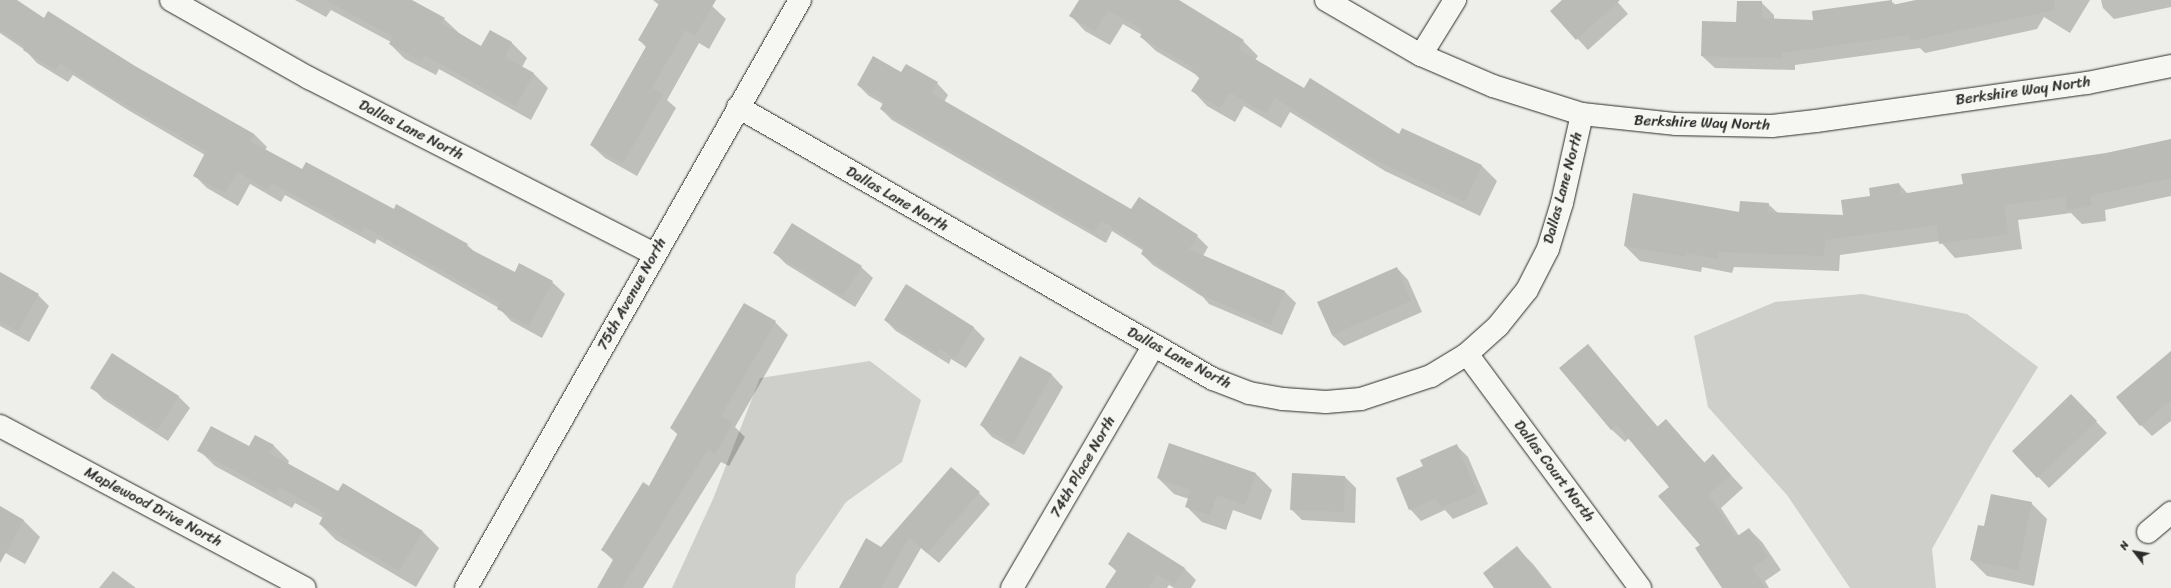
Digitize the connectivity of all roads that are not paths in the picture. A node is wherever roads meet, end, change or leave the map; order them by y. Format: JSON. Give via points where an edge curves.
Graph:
{"nodes":[{"id":1,"x":171,"y":0,"type":"edge"},
{"id":2,"x":800,"y":0,"type":"edge"},
{"id":3,"x":1326,"y":0,"type":"edge"},
{"id":4,"x":1455,"y":0,"type":"edge"},
{"id":5,"x":1421,"y":55,"type":"junction"},
{"id":6,"x":2171,"y":66,"type":"edge"},
{"id":7,"x":738,"y":107,"type":"junction"},
{"id":8,"x":1582,"y":114,"type":"junction"},
{"id":9,"x":654,"y":254,"type":"junction"},
{"id":10,"x":1153,"y":347,"type":"junction"},
{"id":11,"x":1467,"y":354,"type":"junction"},
{"id":12,"x":0,"y":426,"type":"edge"},
{"id":13,"x":2171,"y":513,"type":"edge"},
{"id":14,"x":2148,"y":532,"type":"dead end"},
{"id":15,"x":305,"y":588,"type":"edge"},
{"id":16,"x":466,"y":588,"type":"edge"},
{"id":17,"x":1012,"y":588,"type":"edge"},
{"id":18,"x":1640,"y":588,"type":"edge"}],
"edges":[{"from":1,"to":9,"type":"street","name":"Dallas Lane North","via":[[316,81]]},
{"from":2,"to":7,"type":"street","name":"75th Avenue North"},
{"from":3,"to":5,"type":"street","name":"Berkshire Way North"},
{"from":4,"to":5,"type":"street"},
{"from":5,"to":8,"type":"street","name":"Berkshire Way North","via":[[1493,86]]},
{"from":6,"to":8,"type":"street","name":"Berkshire Way North","via":[[2087,82],[1772,126],[1676,124]]},
{"from":7,"to":9,"type":"street","name":"75th Avenue North"},
{"from":7,"to":10,"type":"street","name":"Dallas Lane North"},
{"from":8,"to":11,"type":"street","name":"Dallas Lane North","via":[[1562,203],[1548,249],[1527,290],[1498,326]]},
{"from":9,"to":16,"type":"street","name":"75th Avenue North"},
{"from":10,"to":11,"type":"street","name":"Dallas Lane North","via":[[1213,380],[1248,393],[1326,402],[1361,398],[1399,388],[1431,376]]},
{"from":10,"to":17,"type":"street","name":"74th Place North"},
{"from":11,"to":18,"type":"street","name":"Dallas Court North"},
{"from":12,"to":15,"type":"street","name":"Maplewood Drive North"},
{"from":13,"to":14,"type":"street"}]}
